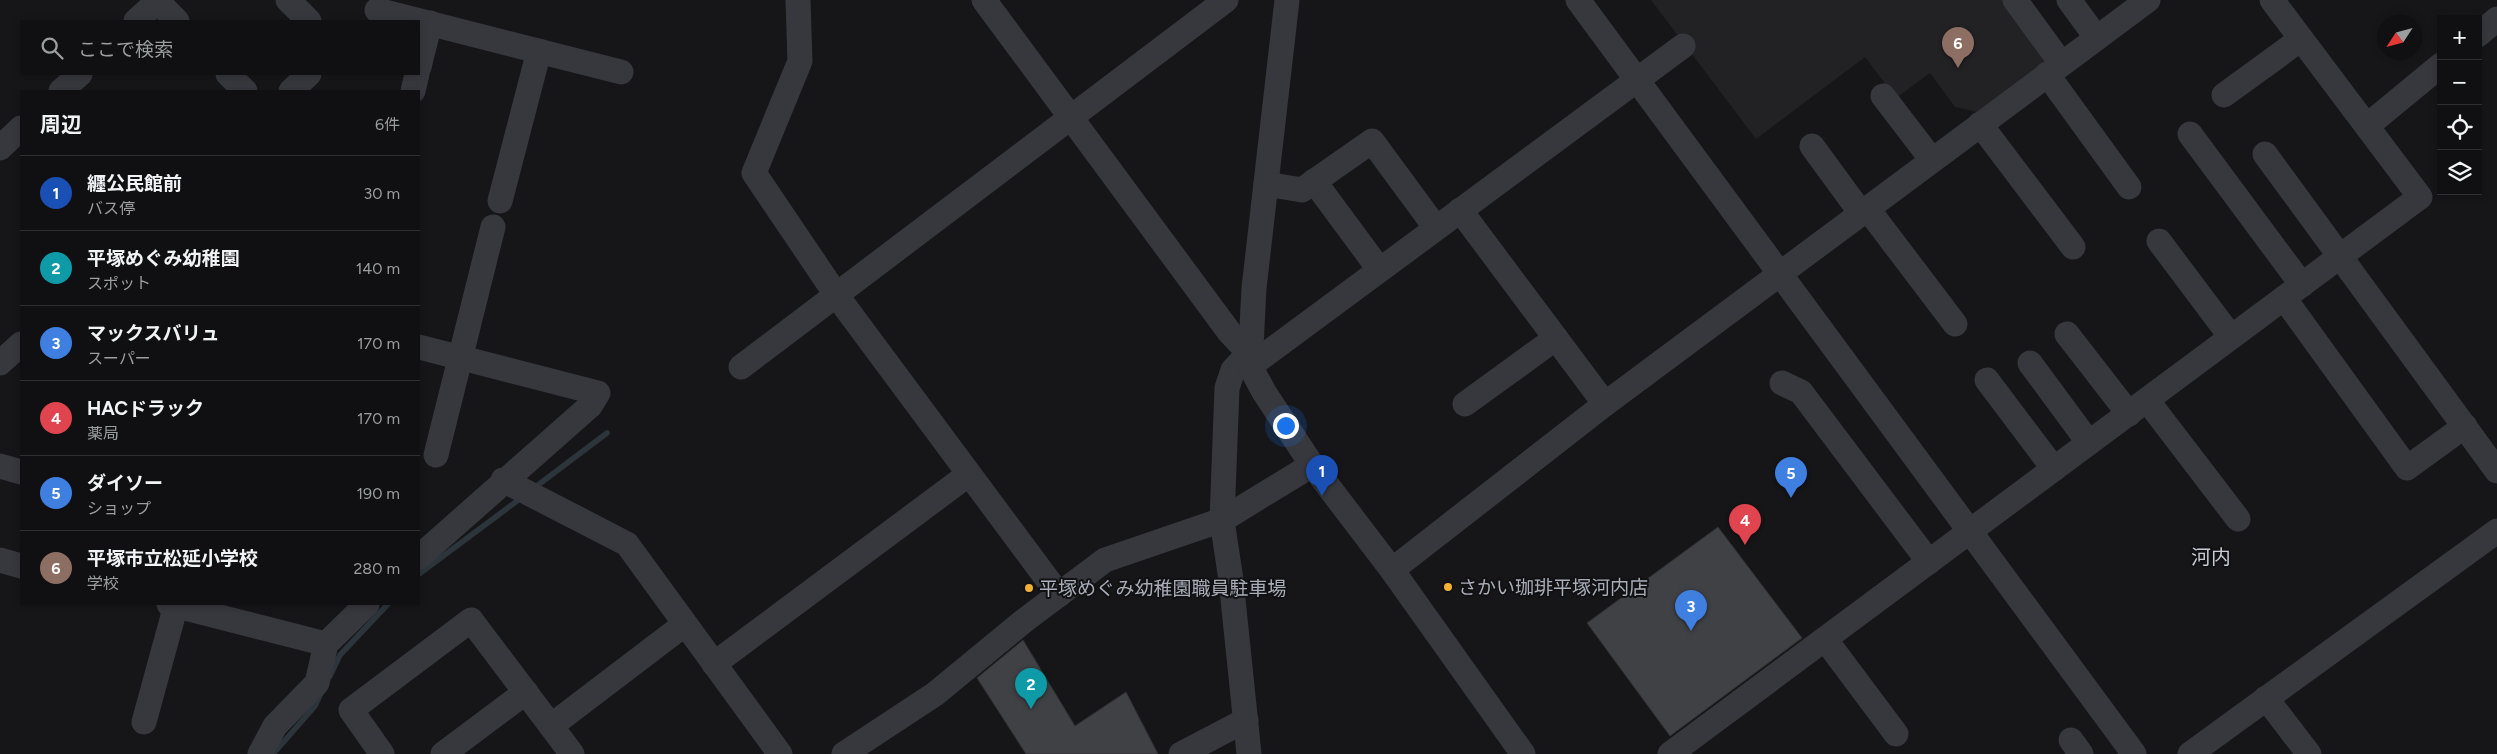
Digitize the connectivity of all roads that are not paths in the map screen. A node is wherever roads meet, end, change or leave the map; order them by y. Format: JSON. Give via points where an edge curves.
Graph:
{"nodes":[{"id":1,"x":288,"y":0,"type":"edge"},
{"id":2,"x":798,"y":0,"type":"edge"},
{"id":3,"x":984,"y":0,"type":"edge"},
{"id":4,"x":1226,"y":0,"type":"edge"},
{"id":5,"x":1287,"y":0,"type":"edge"},
{"id":6,"x":1578,"y":0,"type":"edge"},
{"id":7,"x":2015,"y":0,"type":"edge"},
{"id":8,"x":2069,"y":0,"type":"edge"},
{"id":9,"x":2148,"y":0,"type":"edge"},
{"id":10,"x":2272,"y":0,"type":"edge"},
{"id":11,"x":158,"y":1,"type":"edge"},
{"id":12,"x":376,"y":10,"type":"edge"},
{"id":13,"x":2497,"y":19,"type":"edge"},
{"id":14,"x":137,"y":20,"type":"edge"},
{"id":15,"x":176,"y":20,"type":"edge"},
{"id":16,"x":308,"y":20,"type":"edge"},
{"id":17,"x":418,"y":20,"type":"edge"},
{"id":18,"x":420,"y":21,"type":"edge"},
{"id":19,"x":430,"y":23,"type":"junction"},
{"id":20,"x":2482,"y":32,"type":"edge"},
{"id":21,"x":2096,"y":38,"type":"junction"},
{"id":22,"x":2301,"y":39,"type":"junction"},
{"id":23,"x":1684,"y":46,"type":"dead end"},
{"id":24,"x":539,"y":52,"type":"junction"},
{"id":25,"x":420,"y":63,"type":"edge"},
{"id":26,"x":2437,"y":68,"type":"edge"},
{"id":27,"x":2054,"y":69,"type":"junction"},
{"id":28,"x":621,"y":72,"type":"dead end"},
{"id":29,"x":79,"y":75,"type":"edge"},
{"id":30,"x":229,"y":75,"type":"edge"},
{"id":31,"x":308,"y":75,"type":"edge"},
{"id":32,"x":417,"y":75,"type":"edge"},
{"id":33,"x":1637,"y":80,"type":"junction"},
{"id":34,"x":62,"y":90,"type":"edge"},
{"id":35,"x":243,"y":90,"type":"edge"},
{"id":36,"x":292,"y":90,"type":"edge"},
{"id":37,"x":413,"y":90,"type":"edge"},
{"id":38,"x":2224,"y":95,"type":"dead end"},
{"id":39,"x":1883,"y":96,"type":"dead end"},
{"id":40,"x":1069,"y":118,"type":"junction"},
{"id":41,"x":1980,"y":124,"type":"junction"},
{"id":42,"x":2367,"y":126,"type":"junction"},
{"id":43,"x":20,"y":129,"type":"edge"},
{"id":44,"x":2190,"y":134,"type":"dead end"},
{"id":45,"x":1812,"y":146,"type":"dead end"},
{"id":46,"x":0,"y":148,"type":"edge"},
{"id":47,"x":2266,"y":154,"type":"dead end"},
{"id":48,"x":1932,"y":160,"type":"junction"},
{"id":49,"x":1314,"y":181,"type":"junction"},
{"id":50,"x":1266,"y":184,"type":"junction"},
{"id":51,"x":2129,"y":187,"type":"dead end"},
{"id":52,"x":500,"y":201,"type":"dead end"},
{"id":53,"x":1460,"y":210,"type":"junction"},
{"id":54,"x":1864,"y":211,"type":"junction"},
{"id":55,"x":493,"y":227,"type":"dead end"},
{"id":56,"x":1436,"y":228,"type":"junction"},
{"id":57,"x":2159,"y":241,"type":"dead end"},
{"id":58,"x":2073,"y":247,"type":"dead end"},
{"id":59,"x":2341,"y":256,"type":"junction"},
{"id":60,"x":1379,"y":269,"type":"junction"},
{"id":61,"x":1780,"y":273,"type":"junction"},
{"id":62,"x":2293,"y":291,"type":"junction"},
{"id":63,"x":837,"y":296,"type":"junction"},
{"id":64,"x":1955,"y":324,"type":"dead end"},
{"id":65,"x":2067,"y":334,"type":"dead end"},
{"id":66,"x":2231,"y":337,"type":"junction"},
{"id":67,"x":1556,"y":338,"type":"junction"},
{"id":68,"x":20,"y":345,"type":"edge"},
{"id":69,"x":420,"y":346,"type":"edge"},
{"id":70,"x":460,"y":357,"type":"junction"},
{"id":71,"x":1250,"y":360,"type":"junction"},
{"id":72,"x":0,"y":363,"type":"edge"},
{"id":73,"x":2030,"y":363,"type":"dead end"},
{"id":74,"x":742,"y":367,"type":"dead end"},
{"id":75,"x":1987,"y":380,"type":"dead end"},
{"id":76,"x":1782,"y":383,"type":"dead end"},
{"id":77,"x":1465,"y":404,"type":"dead end"},
{"id":78,"x":1605,"y":404,"type":"junction"},
{"id":79,"x":2138,"y":407,"type":"junction"},
{"id":80,"x":2465,"y":426,"type":"junction"},
{"id":81,"x":2089,"y":443,"type":"junction"},
{"id":82,"x":436,"y":455,"type":"dead end"},
{"id":83,"x":1312,"y":465,"type":"junction"},
{"id":84,"x":0,"y":466,"type":"edge"},
{"id":85,"x":2054,"y":469,"type":"junction"},
{"id":86,"x":2497,"y":471,"type":"edge"},
{"id":87,"x":20,"y":472,"type":"edge"},
{"id":88,"x":969,"y":474,"type":"junction"},
{"id":89,"x":503,"y":480,"type":"junction"},
{"id":90,"x":1222,"y":520,"type":"junction"},
{"id":91,"x":2238,"y":520,"type":"dead end"},
{"id":92,"x":2497,"y":531,"type":"edge"},
{"id":93,"x":1969,"y":532,"type":"junction"},
{"id":94,"x":420,"y":556,"type":"edge"},
{"id":95,"x":0,"y":560,"type":"edge"},
{"id":96,"x":1929,"y":562,"type":"junction"},
{"id":97,"x":20,"y":566,"type":"edge"},
{"id":98,"x":1392,"y":570,"type":"junction"},
{"id":99,"x":1059,"y":595,"type":"junction"},
{"id":100,"x":172,"y":605,"type":"edge"},
{"id":101,"x":366,"y":605,"type":"edge"},
{"id":102,"x":686,"y":624,"type":"junction"},
{"id":103,"x":1825,"y":639,"type":"junction"},
{"id":104,"x":326,"y":644,"type":"junction"},
{"id":105,"x":714,"y":664,"type":"junction"},
{"id":106,"x":526,"y":692,"type":"junction"},
{"id":107,"x":2266,"y":698,"type":"junction"},
{"id":108,"x":1246,"y":720,"type":"junction"},
{"id":109,"x":144,"y":722,"type":"dead end"},
{"id":110,"x":551,"y":726,"type":"junction"},
{"id":111,"x":1896,"y":734,"type":"dead end"},
{"id":112,"x":376,"y":752,"type":"edge"},
{"id":113,"x":260,"y":754,"type":"edge"},
{"id":114,"x":443,"y":754,"type":"edge"},
{"id":115,"x":572,"y":754,"type":"edge"},
{"id":116,"x":780,"y":754,"type":"edge"},
{"id":117,"x":844,"y":754,"type":"edge"},
{"id":118,"x":1181,"y":754,"type":"edge"},
{"id":119,"x":1249,"y":754,"type":"edge"},
{"id":120,"x":1523,"y":754,"type":"edge"},
{"id":121,"x":1670,"y":754,"type":"edge"},
{"id":122,"x":2134,"y":754,"type":"edge"},
{"id":123,"x":2190,"y":754,"type":"edge"},
{"id":124,"x":2309,"y":754,"type":"edge"}],
"edges":[{"from":1,"to":16,"type":"street"},
{"from":2,"to":63,"type":"street","via":[[800,61],[754,173]]},
{"from":3,"to":40,"type":"street"},
{"from":4,"to":40,"type":"street"},
{"from":5,"to":50,"type":"street"},
{"from":6,"to":33,"type":"street"},
{"from":7,"to":27,"type":"street"},
{"from":8,"to":21,"type":"street"},
{"from":9,"to":21,"type":"street"},
{"from":10,"to":22,"type":"street"},
{"from":11,"to":14,"type":"street"},
{"from":11,"to":15,"type":"street"},
{"from":12,"to":17,"type":"street"},
{"from":13,"to":20,"type":"street"},
{"from":18,"to":19,"type":"street"},
{"from":19,"to":24,"type":"street"},
{"from":19,"to":25,"type":"street"},
{"from":21,"to":27,"type":"street"},
{"from":22,"to":38,"type":"street"},
{"from":22,"to":42,"type":"street"},
{"from":23,"to":33,"type":"street"},
{"from":24,"to":28,"type":"street"},
{"from":24,"to":52,"type":"street"},
{"from":26,"to":42,"type":"street"},
{"from":27,"to":41,"type":"street"},
{"from":27,"to":51,"type":"street"},
{"from":29,"to":34,"type":"street"},
{"from":30,"to":35,"type":"street"},
{"from":31,"to":36,"type":"street"},
{"from":32,"to":37,"type":"street"},
{"from":33,"to":53,"type":"street"},
{"from":33,"to":61,"type":"street"},
{"from":39,"to":48,"type":"street"},
{"from":40,"to":63,"type":"street"},
{"from":40,"to":71,"type":"street"},
{"from":41,"to":48,"type":"street"},
{"from":41,"to":58,"type":"street"},
{"from":42,"to":59,"type":"street","via":[[2420,197]]},
{"from":43,"to":46,"type":"street"},
{"from":44,"to":62,"type":"street"},
{"from":45,"to":54,"type":"street"},
{"from":47,"to":59,"type":"street"},
{"from":48,"to":54,"type":"street"},
{"from":49,"to":50,"type":"street","via":[[1302,190]]},
{"from":49,"to":56,"type":"street","via":[[1372,141]]},
{"from":49,"to":60,"type":"street"},
{"from":50,"to":71,"type":"street"},
{"from":53,"to":56,"type":"street"},
{"from":53,"to":67,"type":"street"},
{"from":54,"to":61,"type":"street"},
{"from":54,"to":64,"type":"street"},
{"from":55,"to":70,"type":"street"},
{"from":56,"to":60,"type":"street"},
{"from":57,"to":66,"type":"street"},
{"from":59,"to":62,"type":"street"},
{"from":59,"to":80,"type":"street"},
{"from":60,"to":71,"type":"street"},
{"from":61,"to":78,"type":"street"},
{"from":61,"to":93,"type":"street"},
{"from":62,"to":66,"type":"street"},
{"from":62,"to":80,"type":"street","via":[[2406,468]]},
{"from":63,"to":74,"type":"street"},
{"from":63,"to":88,"type":"street"},
{"from":65,"to":79,"type":"street"},
{"from":66,"to":79,"type":"street"},
{"from":67,"to":77,"type":"street"},
{"from":67,"to":78,"type":"street"},
{"from":68,"to":72,"type":"street"},
{"from":69,"to":70,"type":"street"},
{"from":70,"to":82,"type":"street"},
{"from":70,"to":89,"type":"street","via":[[598,392],[590,406]]},
{"from":71,"to":83,"type":"street","via":[[1264,392]]},
{"from":71,"to":90,"type":"street","via":[[1233,370],[1227,388]]},
{"from":73,"to":81,"type":"street"},
{"from":75,"to":85,"type":"street"},
{"from":76,"to":96,"type":"street","via":[[1801,392]]},
{"from":78,"to":98,"type":"street"},
{"from":79,"to":81,"type":"street"},
{"from":79,"to":91,"type":"street"},
{"from":80,"to":86,"type":"street"},
{"from":81,"to":85,"type":"street"},
{"from":83,"to":90,"type":"street"},
{"from":83,"to":98,"type":"street"},
{"from":84,"to":87,"type":"street"},
{"from":85,"to":93,"type":"street"},
{"from":88,"to":99,"type":"street"},
{"from":88,"to":105,"type":"street"},
{"from":89,"to":94,"type":"street"},
{"from":89,"to":102,"type":"street","via":[[627,544]]},
{"from":90,"to":99,"type":"street","via":[[1105,560]]},
{"from":90,"to":108,"type":"street"},
{"from":92,"to":107,"type":"street"},
{"from":93,"to":96,"type":"street"},
{"from":93,"to":122,"type":"street"},
{"from":95,"to":97,"type":"street"},
{"from":96,"to":103,"type":"street"},
{"from":98,"to":120,"type":"street"},
{"from":99,"to":117,"type":"street","via":[[935,694]]},
{"from":100,"to":104,"type":"street"},
{"from":100,"to":109,"type":"street"},
{"from":101,"to":104,"type":"street"},
{"from":102,"to":105,"type":"street"},
{"from":102,"to":110,"type":"street"},
{"from":103,"to":111,"type":"street"},
{"from":103,"to":121,"type":"street"},
{"from":104,"to":113,"type":"street","via":[[317,683],[275,726]]},
{"from":105,"to":116,"type":"street"},
{"from":106,"to":110,"type":"street"},
{"from":106,"to":112,"type":"street","via":[[470,620],[350,710]]},
{"from":106,"to":114,"type":"street"},
{"from":107,"to":123,"type":"street"},
{"from":107,"to":124,"type":"street"},
{"from":108,"to":118,"type":"street"},
{"from":108,"to":119,"type":"street"},
{"from":110,"to":115,"type":"street"}]}
